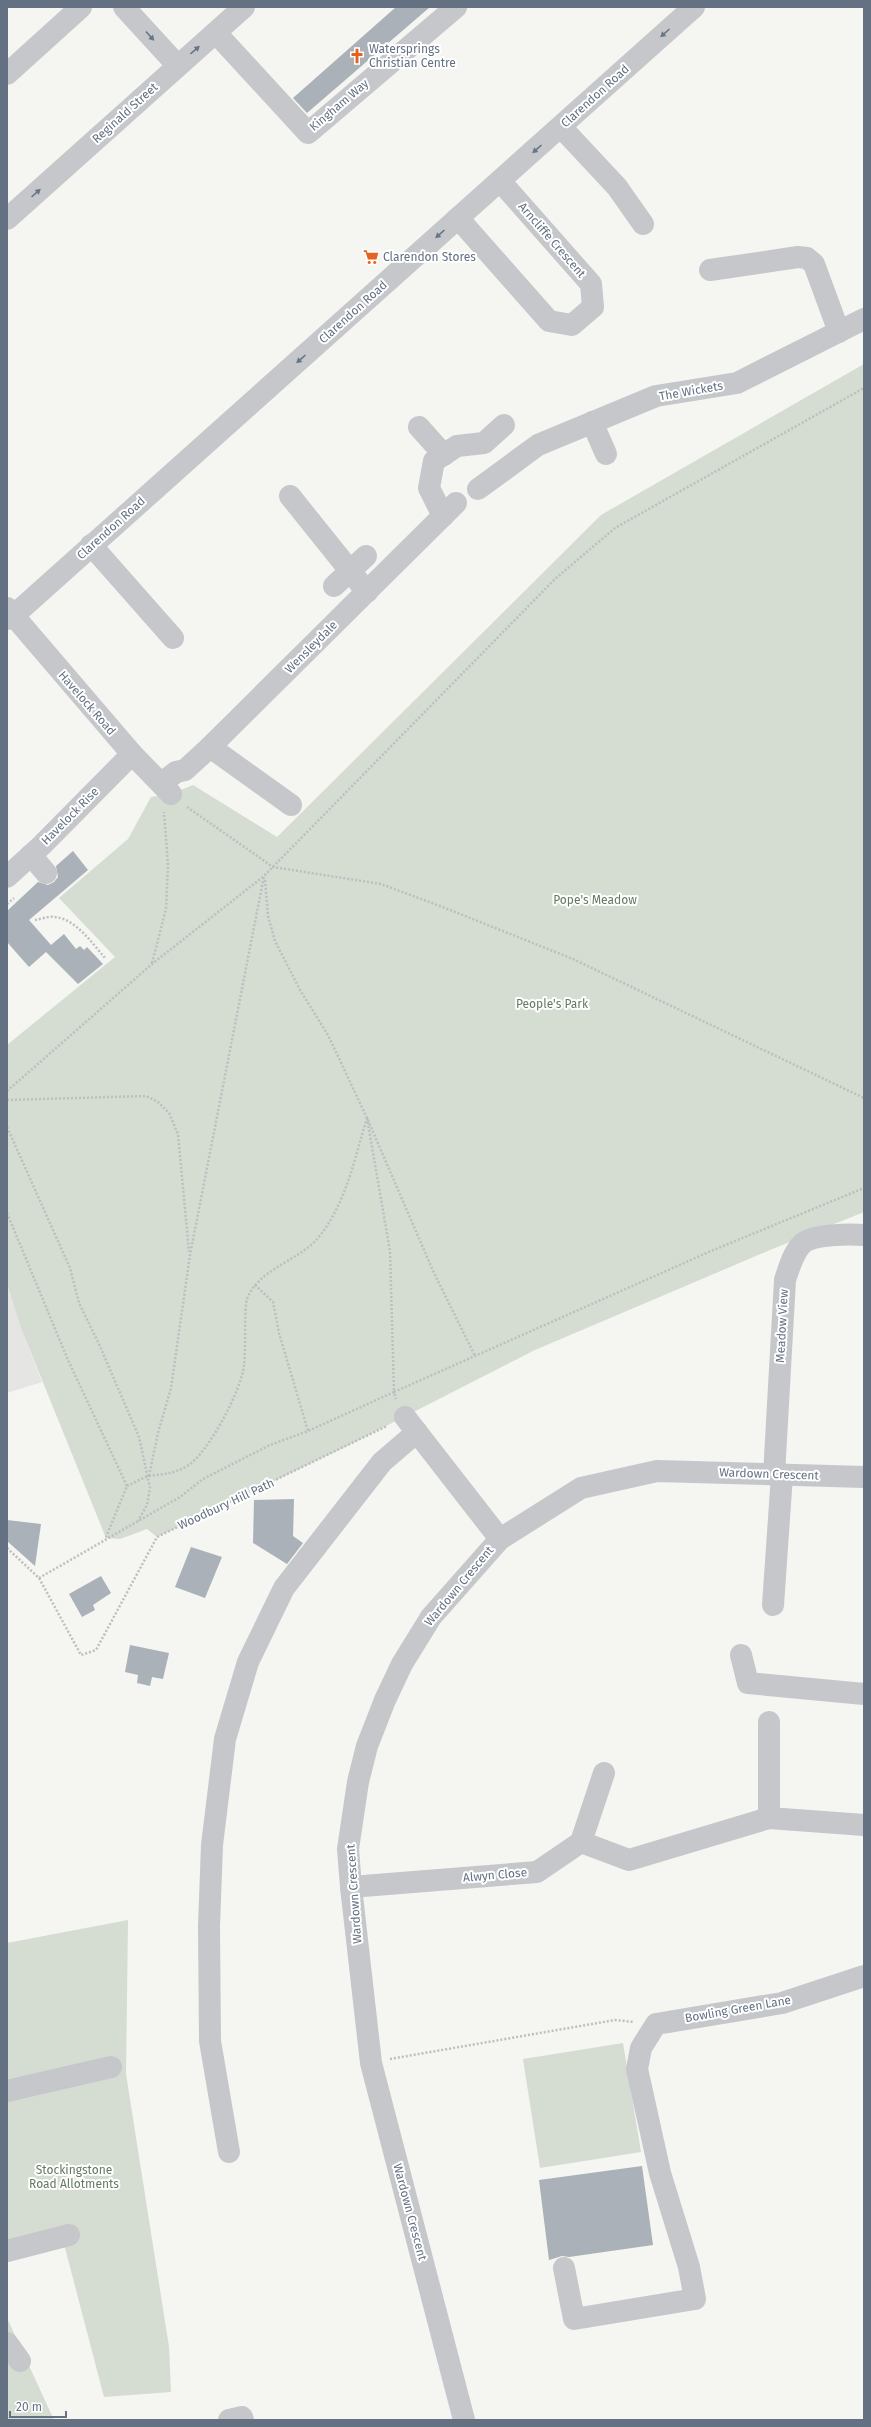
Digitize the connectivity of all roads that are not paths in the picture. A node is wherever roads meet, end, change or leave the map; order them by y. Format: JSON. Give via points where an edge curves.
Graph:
{"nodes":[{"id":1,"x":81,"y":7,"type":"edge"},
{"id":2,"x":124,"y":7,"type":"edge"},
{"id":3,"x":244,"y":7,"type":"edge"},
{"id":4,"x":456,"y":7,"type":"edge"},
{"id":5,"x":694,"y":7,"type":"edge"},
{"id":6,"x":216,"y":33,"type":"junction"},
{"id":7,"x":178,"y":66,"type":"junction"},
{"id":8,"x":7,"y":74,"type":"edge"},
{"id":9,"x":561,"y":127,"type":"junction"},
{"id":10,"x":501,"y":182,"type":"junction"},
{"id":11,"x":458,"y":218,"type":"junction"},
{"id":12,"x":7,"y":219,"type":"edge"},
{"id":13,"x":642,"y":224,"type":"dead end"},
{"id":14,"x":710,"y":270,"type":"dead end"},
{"id":15,"x":864,"y":319,"type":"edge"},
{"id":16,"x":839,"y":332,"type":"junction"},
{"id":17,"x":592,"y":422,"type":"junction"},
{"id":18,"x":504,"y":425,"type":"dead end"},
{"id":19,"x":419,"y":427,"type":"dead end"},
{"id":20,"x":606,"y":454,"type":"dead end"},
{"id":21,"x":444,"y":455,"type":"junction"},
{"id":22,"x":478,"y":489,"type":"dead end"},
{"id":23,"x":290,"y":496,"type":"dead end"},
{"id":24,"x":92,"y":545,"type":"junction"},
{"id":25,"x":366,"y":556,"type":"dead end"},
{"id":26,"x":350,"y":570,"type":"junction"},
{"id":27,"x":334,"y":586,"type":"dead end"},
{"id":28,"x":367,"y":592,"type":"junction"},
{"id":29,"x":9,"y":615,"type":"edge"},
{"id":30,"x":173,"y":638,"type":"dead end"},
{"id":31,"x":210,"y":747,"type":"junction"},
{"id":32,"x":132,"y":754,"type":"junction"},
{"id":33,"x":166,"y":788,"type":"joint"},
{"id":34,"x":291,"y":805,"type":"dead end"},
{"id":35,"x":31,"y":855,"type":"junction"},
{"id":36,"x":46,"y":873,"type":"dead end"},
{"id":37,"x":7,"y":877,"type":"edge"},
{"id":38,"x":864,"y":1234,"type":"edge"},
{"id":39,"x":778,"y":1475,"type":"junction"},
{"id":40,"x":864,"y":1476,"type":"edge"},
{"id":41,"x":500,"y":1538,"type":"junction"},
{"id":42,"x":773,"y":1605,"type":"dead end"},
{"id":43,"x":741,"y":1655,"type":"dead end"},
{"id":44,"x":864,"y":1694,"type":"edge"},
{"id":45,"x":769,"y":1722,"type":"dead end"},
{"id":46,"x":604,"y":1773,"type":"dead end"},
{"id":47,"x":768,"y":1818,"type":"junction"},
{"id":48,"x":864,"y":1825,"type":"edge"},
{"id":49,"x":581,"y":1842,"type":"junction"},
{"id":50,"x":352,"y":1887,"type":"junction"},
{"id":51,"x":864,"y":1976,"type":"edge"},
{"id":52,"x":111,"y":2067,"type":"dead end"},
{"id":53,"x":7,"y":2091,"type":"edge"},
{"id":54,"x":229,"y":2152,"type":"dead end"},
{"id":55,"x":69,"y":2235,"type":"dead end"},
{"id":56,"x":7,"y":2251,"type":"edge"},
{"id":57,"x":564,"y":2268,"type":"dead end"},
{"id":58,"x":7,"y":2343,"type":"edge"},
{"id":59,"x":20,"y":2361,"type":"dead end"},
{"id":60,"x":229,"y":2420,"type":"edge"},
{"id":61,"x":243,"y":2420,"type":"edge"},
{"id":62,"x":464,"y":2420,"type":"edge"}],
"edges":[{"from":1,"to":8,"type":"street"},
{"from":2,"to":7,"type":"street","one_way":true},
{"from":3,"to":6,"type":"street","name":"Reginald Street"},
{"from":4,"to":6,"type":"street","name":"Kingham Way","via":[[308,133]]},
{"from":5,"to":9,"type":"street","name":"Clarendon Road","one_way":true},
{"from":7,"to":6,"type":"street","name":"Reginald Street","one_way":true},
{"from":12,"to":7,"type":"street","name":"Reginald Street","one_way":true},
{"from":9,"to":10,"type":"street","name":"Clarendon Road","one_way":true},
{"from":9,"to":13,"type":"street","via":[[616,187]]},
{"from":10,"to":11,"type":"street","name":"Clarendon Road"},
{"from":10,"to":11,"type":"street","name":"Arncliffe Crescent","via":[[590,284],[593,307],[572,325],[550,321]]},
{"from":11,"to":24,"type":"street","name":"Clarendon Road","one_way":true},
{"from":14,"to":16,"type":"street","via":[[798,257],[807,258],[814,264]]},
{"from":15,"to":16,"type":"street","name":"The Wickets"},
{"from":16,"to":17,"type":"street","name":"The Wickets","via":[[737,383],[656,396]]},
{"from":17,"to":20,"type":"street"},
{"from":17,"to":22,"type":"street","name":"The Wickets","via":[[538,445]]},
{"from":18,"to":21,"type":"street","via":[[484,443],[457,446]]},
{"from":19,"to":21,"type":"street"},
{"from":21,"to":28,"type":"street","name":"Wensleydale","via":[[434,461],[429,488],[450,510]]},
{"from":23,"to":26,"type":"street"},
{"from":24,"to":29,"type":"street","name":"Clarendon Road"},
{"from":24,"to":30,"type":"street"},
{"from":25,"to":26,"type":"street"},
{"from":26,"to":27,"type":"street"},
{"from":26,"to":28,"type":"street"},
{"from":28,"to":31,"type":"street","name":"Wensleydale","via":[[259,688]]},
{"from":29,"to":32,"type":"street","name":"Havelock Road"},
{"from":31,"to":33,"type":"street","name":"Wensleydale","via":[[185,770],[176,772]]},
{"from":31,"to":34,"type":"street"},
{"from":32,"to":33,"type":"street","name":"Havelock Road"},
{"from":32,"to":35,"type":"street","name":"Havelock Rise","via":[[66,833]]},
{"from":35,"to":36,"type":"street"},
{"from":35,"to":37,"type":"street","name":"Havelock Rise"},
{"from":38,"to":39,"type":"street","name":"Meadow View","via":[[821,1237],[803,1243],[791,1261],[785,1280]]},
{"from":39,"to":40,"type":"street","name":"Wardown Crescent"},
{"from":39,"to":41,"type":"street","name":"Wardown Crescent","via":[[657,1471],[581,1488]]},
{"from":39,"to":42,"type":"street","name":"Meadow View"},
{"from":41,"to":50,"type":"street","name":"Wardown Crescent","via":[[431,1617],[402,1664],[385,1700],[367,1746],[358,1782],[348,1849]]},
{"from":41,"to":54,"type":"street","via":[[411,1425],[284,1588],[248,1662],[225,1739],[212,1845],[209,1926],[210,2041]]},
{"from":43,"to":44,"type":"street","via":[[748,1683]]},
{"from":45,"to":47,"type":"street"},
{"from":46,"to":49,"type":"street"},
{"from":47,"to":48,"type":"street"},
{"from":47,"to":49,"type":"street","via":[[629,1860]]},
{"from":49,"to":50,"type":"street","name":"Alwyn Close","via":[[537,1872]]},
{"from":50,"to":62,"type":"street","name":"Wardown Crescent","via":[[371,2063]]},
{"from":51,"to":57,"type":"street","name":"Bowling Green Lane","via":[[782,2003],[656,2024],[641,2048],[637,2069],[660,2173],[689,2267],[695,2299],[574,2319]]},
{"from":52,"to":53,"type":"street"},
{"from":55,"to":56,"type":"street"},
{"from":58,"to":59,"type":"street"},
{"from":60,"to":61,"type":"street","via":[[242,2417]]}]}
